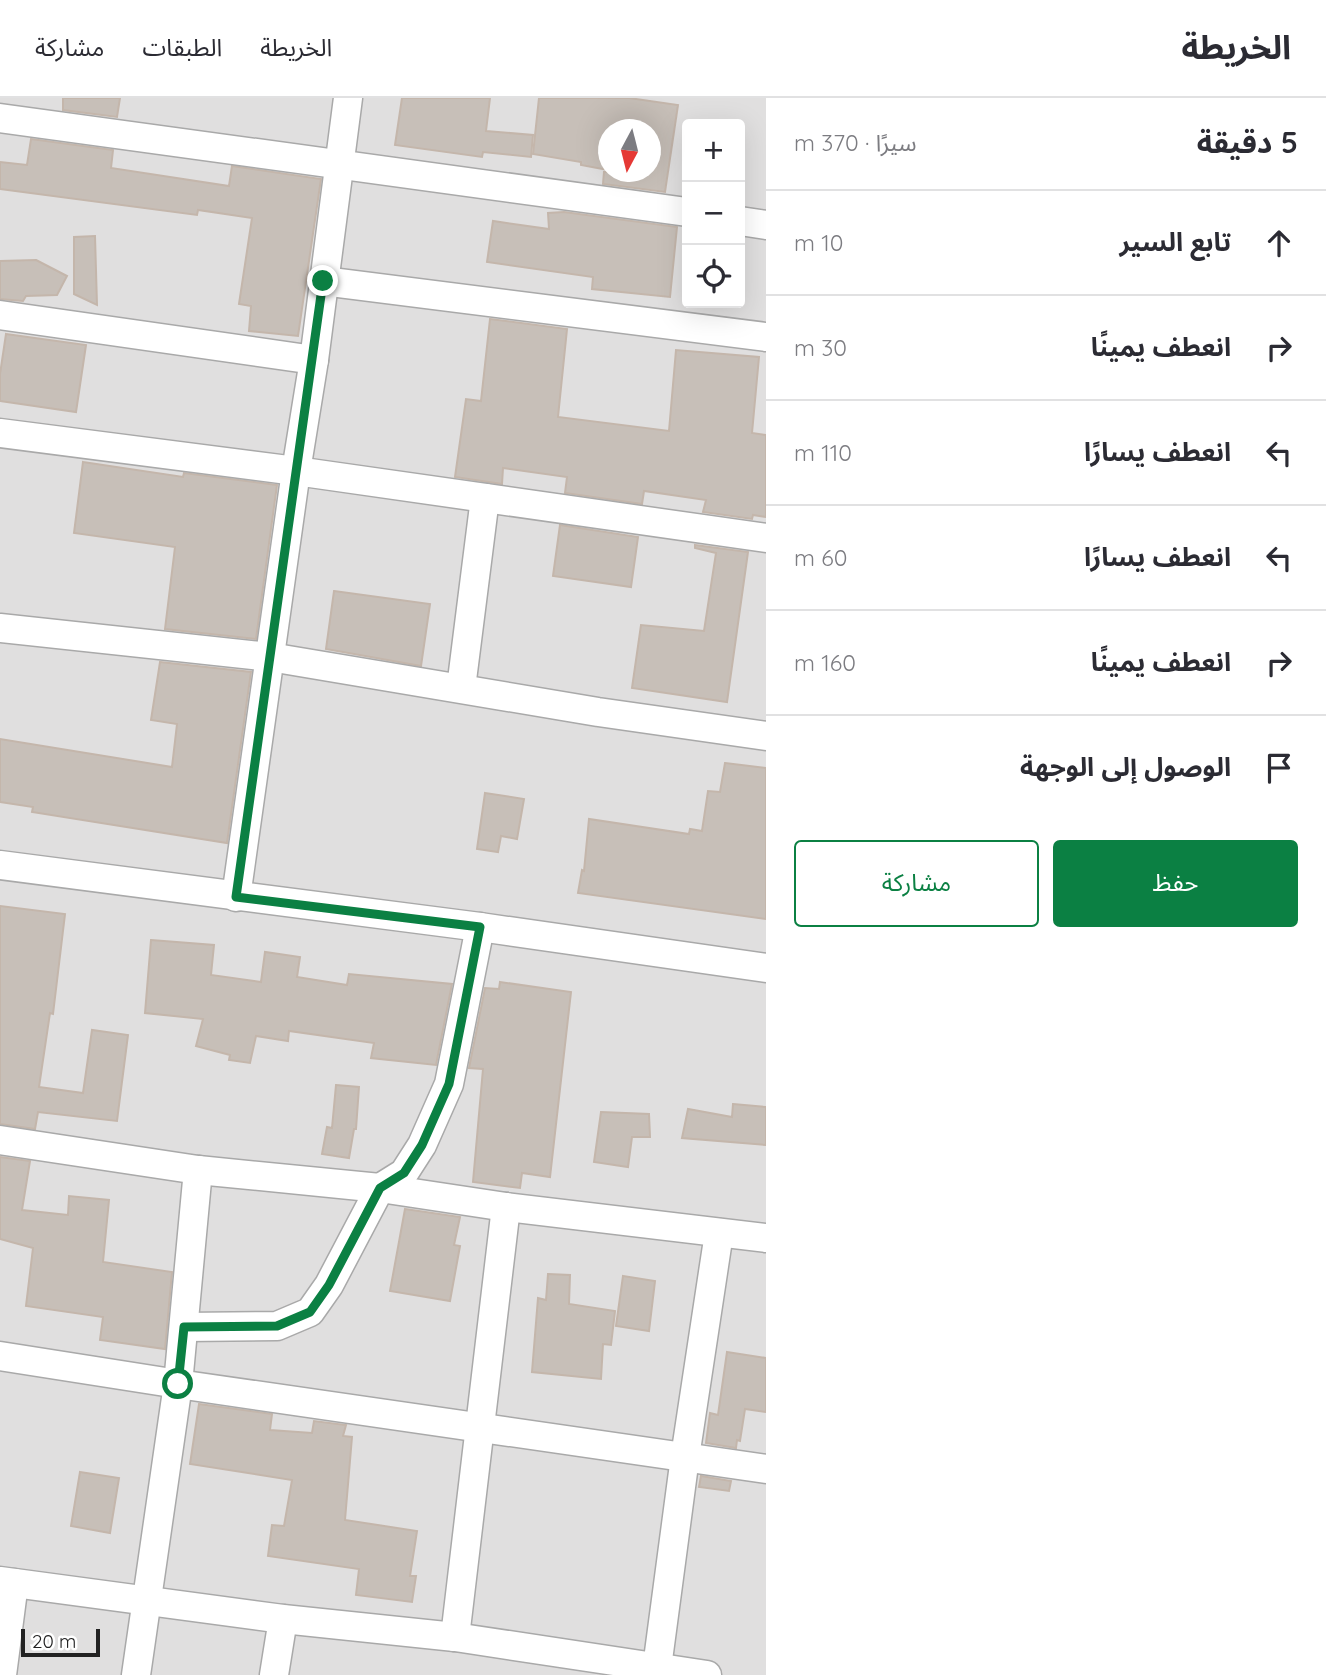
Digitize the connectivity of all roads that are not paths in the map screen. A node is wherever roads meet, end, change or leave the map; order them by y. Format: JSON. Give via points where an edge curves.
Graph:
{"nodes":[{"id":1,"x":348,"y":98,"type":"edge"},
{"id":2,"x":0,"y":118,"type":"edge"},
{"id":3,"x":339,"y":164,"type":"junction"},
{"id":4,"x":682,"y":211,"type":"edge"},
{"id":5,"x":745,"y":222,"type":"edge"},
{"id":6,"x":766,"y":225,"type":"edge"},
{"id":7,"x":323,"y":281,"type":"junction"},
{"id":8,"x":0,"y":315,"type":"edge"},
{"id":9,"x":766,"y":337,"type":"edge"},
{"id":10,"x":314,"y":360,"type":"junction"},
{"id":11,"x":0,"y":433,"type":"edge"},
{"id":12,"x":296,"y":471,"type":"junction"},
{"id":13,"x":485,"y":498,"type":"junction"},
{"id":14,"x":766,"y":538,"type":"edge"},
{"id":15,"x":0,"y":628,"type":"edge"},
{"id":16,"x":270,"y":657,"type":"junction"},
{"id":17,"x":461,"y":688,"type":"junction"},
{"id":18,"x":766,"y":736,"type":"edge"},
{"id":19,"x":0,"y":866,"type":"edge"},
{"id":20,"x":236,"y":897,"type":"junction"},
{"id":21,"x":480,"y":927,"type":"junction"},
{"id":22,"x":766,"y":968,"type":"edge"},
{"id":23,"x":0,"y":1140,"type":"edge"},
{"id":24,"x":198,"y":1170,"type":"junction"},
{"id":25,"x":380,"y":1188,"type":"junction"},
{"id":26,"x":506,"y":1207,"type":"junction"},
{"id":27,"x":719,"y":1233,"type":"junction"},
{"id":28,"x":766,"y":1238,"type":"edge"},
{"id":29,"x":184,"y":1327,"type":"junction"},
{"id":30,"x":0,"y":1356,"type":"edge"},
{"id":31,"x":178,"y":1384,"type":"junction"},
{"id":32,"x":481,"y":1427,"type":"junction"},
{"id":33,"x":685,"y":1457,"type":"junction"},
{"id":34,"x":766,"y":1469,"type":"edge"},
{"id":35,"x":7,"y":1582,"type":"edge"},
{"id":36,"x":148,"y":1602,"type":"junction"},
{"id":37,"x":283,"y":1619,"type":"junction"},
{"id":38,"x":455,"y":1637,"type":"junction"},
{"id":39,"x":657,"y":1672,"type":"edge"},
{"id":40,"x":2,"y":1675,"type":"edge"},
{"id":41,"x":136,"y":1675,"type":"edge"},
{"id":42,"x":274,"y":1675,"type":"edge"},
{"id":43,"x":706,"y":1675,"type":"edge"}],
"edges":[{"from":1,"to":3,"type":"street"},
{"from":2,"to":3,"type":"street"},
{"from":3,"to":4,"type":"street"},
{"from":3,"to":7,"type":"street"},
{"from":5,"to":6,"type":"street"},
{"from":7,"to":9,"type":"street"},
{"from":7,"to":10,"type":"street"},
{"from":8,"to":10,"type":"street"},
{"from":10,"to":12,"type":"street"},
{"from":11,"to":12,"type":"street"},
{"from":12,"to":13,"type":"street"},
{"from":12,"to":16,"type":"street"},
{"from":13,"to":14,"type":"street"},
{"from":13,"to":17,"type":"street"},
{"from":15,"to":16,"type":"street"},
{"from":16,"to":17,"type":"street"},
{"from":16,"to":20,"type":"street"},
{"from":17,"to":18,"type":"street"},
{"from":19,"to":20,"type":"street"},
{"from":20,"to":21,"type":"street"},
{"from":21,"to":22,"type":"street"},
{"from":21,"to":25,"type":"street","via":[[449,1084],[404,1173]]},
{"from":23,"to":24,"type":"street"},
{"from":24,"to":25,"type":"street"},
{"from":24,"to":29,"type":"street"},
{"from":25,"to":26,"type":"street"},
{"from":25,"to":29,"type":"street","via":[[310,1312],[277,1326]]},
{"from":26,"to":27,"type":"street"},
{"from":26,"to":32,"type":"street"},
{"from":27,"to":28,"type":"street"},
{"from":27,"to":33,"type":"street"},
{"from":29,"to":31,"type":"street"},
{"from":30,"to":31,"type":"street"},
{"from":31,"to":32,"type":"street"},
{"from":31,"to":36,"type":"street"},
{"from":32,"to":33,"type":"street"},
{"from":32,"to":38,"type":"street"},
{"from":33,"to":34,"type":"street"},
{"from":33,"to":39,"type":"street"},
{"from":35,"to":36,"type":"street"},
{"from":35,"to":40,"type":"street"},
{"from":36,"to":37,"type":"street"},
{"from":36,"to":41,"type":"street"},
{"from":37,"to":38,"type":"street"},
{"from":37,"to":42,"type":"street"},
{"from":38,"to":39,"type":"street"},
{"from":39,"to":43,"type":"street"}]}
